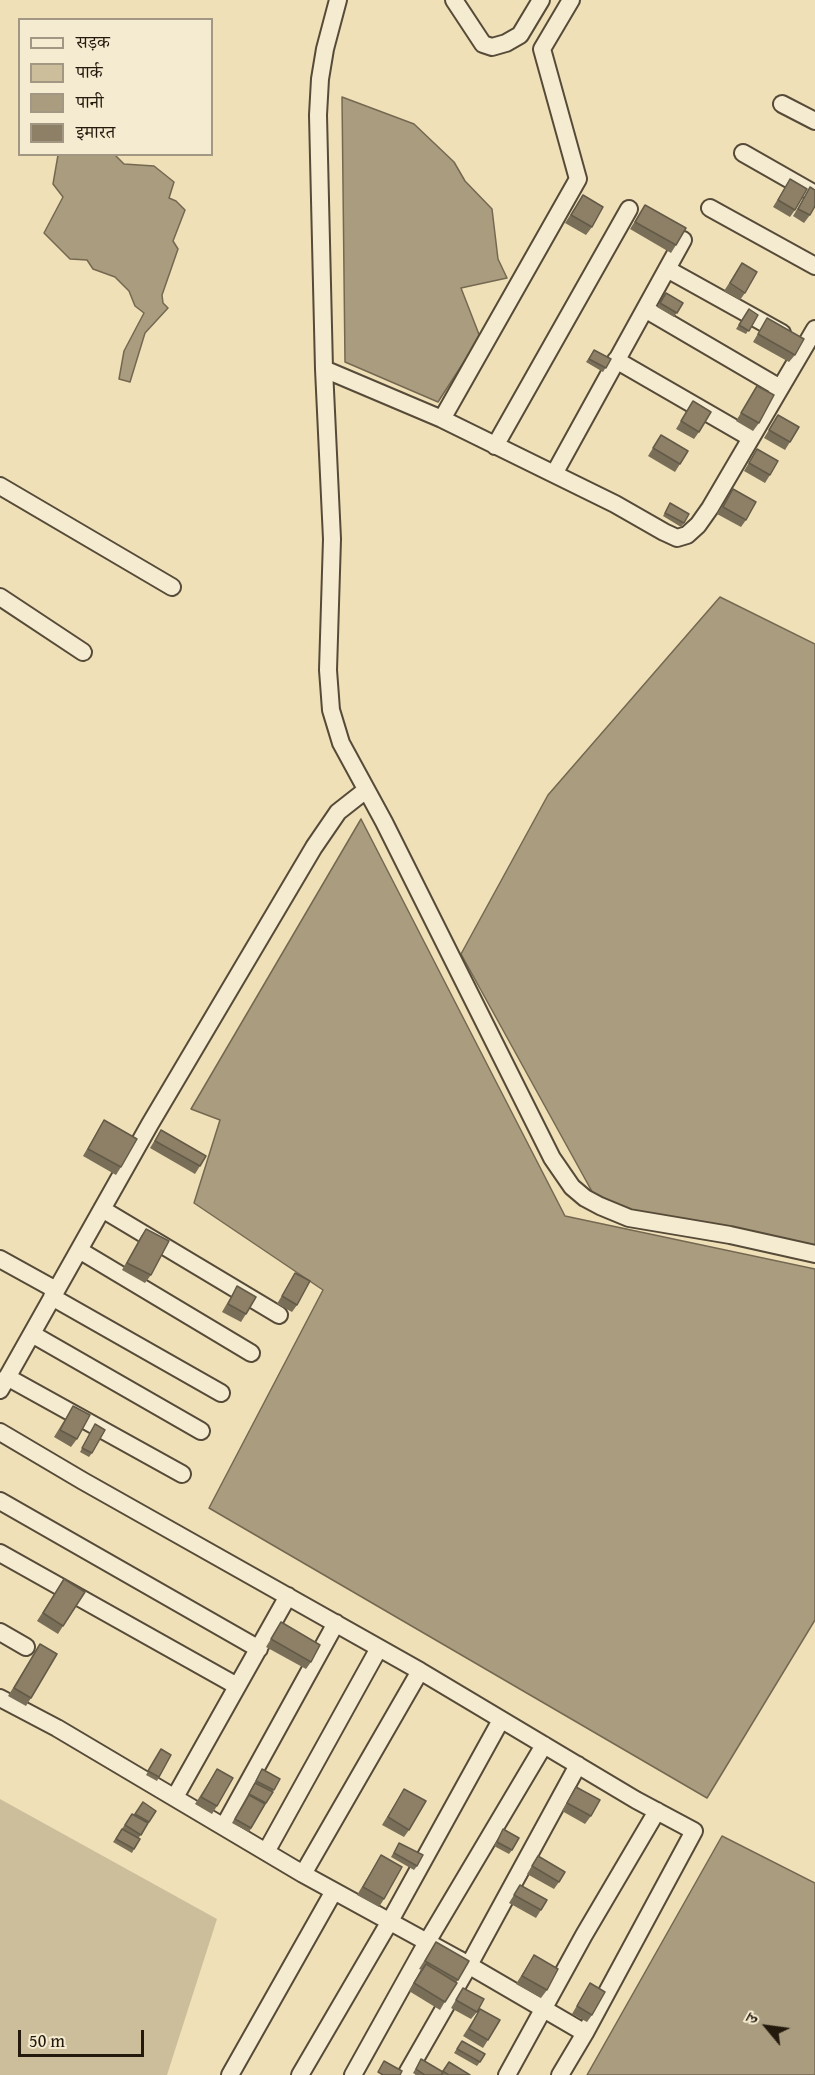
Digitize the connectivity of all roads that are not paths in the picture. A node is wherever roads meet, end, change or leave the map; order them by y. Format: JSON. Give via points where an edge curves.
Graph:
{"nodes":[{"id":1,"x":338,"y":0,"type":"edge"},
{"id":2,"x":453,"y":0,"type":"edge"},
{"id":3,"x":541,"y":0,"type":"edge"},
{"id":4,"x":571,"y":0,"type":"edge"},
{"id":5,"x":782,"y":104,"type":"dead end"},
{"id":6,"x":815,"y":121,"type":"edge"},
{"id":7,"x":743,"y":153,"type":"dead end"},
{"id":8,"x":815,"y":194,"type":"edge"},
{"id":9,"x":710,"y":208,"type":"dead end"},
{"id":10,"x":629,"y":209,"type":"dead end"},
{"id":11,"x":683,"y":240,"type":"edge"},
{"id":12,"x":815,"y":266,"type":"edge"},
{"id":13,"x":667,"y":269,"type":"junction"},
{"id":14,"x":645,"y":309,"type":"junction"},
{"id":15,"x":815,"y":329,"type":"edge"},
{"id":16,"x":806,"y":346,"type":"junction"},
{"id":17,"x":616,"y":360,"type":"junction"},
{"id":18,"x":324,"y":369,"type":"junction"},
{"id":19,"x":780,"y":388,"type":"junction"},
{"id":20,"x":442,"y":419,"type":"junction"},
{"id":21,"x":752,"y":438,"type":"junction"},
{"id":22,"x":495,"y":446,"type":"junction"},
{"id":23,"x":554,"y":474,"type":"junction"},
{"id":24,"x":0,"y":486,"type":"edge"},
{"id":25,"x":172,"y":588,"type":"dead end"},
{"id":26,"x":0,"y":597,"type":"edge"},
{"id":27,"x":83,"y":652,"type":"dead end"},
{"id":28,"x":366,"y":790,"type":"junction"},
{"id":29,"x":102,"y":1209,"type":"junction"},
{"id":30,"x":79,"y":1250,"type":"junction"},
{"id":31,"x":815,"y":1254,"type":"edge"},
{"id":32,"x":0,"y":1259,"type":"edge"},
{"id":33,"x":54,"y":1294,"type":"junction"},
{"id":34,"x":279,"y":1315,"type":"dead end"},
{"id":35,"x":32,"y":1334,"type":"junction"},
{"id":36,"x":250,"y":1353,"type":"dead end"},
{"id":37,"x":4,"y":1383,"type":"edge"},
{"id":38,"x":221,"y":1393,"type":"dead end"},
{"id":39,"x":0,"y":1431,"type":"edge"},
{"id":40,"x":201,"y":1431,"type":"dead end"},
{"id":41,"x":182,"y":1474,"type":"dead end"},
{"id":42,"x":0,"y":1501,"type":"edge"},
{"id":43,"x":0,"y":1553,"type":"edge"},
{"id":44,"x":288,"y":1596,"type":"junction"},
{"id":45,"x":336,"y":1623,"type":"junction"},
{"id":46,"x":0,"y":1632,"type":"edge"},
{"id":47,"x":26,"y":1647,"type":"dead end"},
{"id":48,"x":380,"y":1648,"type":"junction"},
{"id":49,"x":260,"y":1649,"type":"junction"},
{"id":50,"x":420,"y":1671,"type":"junction"},
{"id":51,"x":237,"y":1686,"type":"junction"},
{"id":52,"x":0,"y":1698,"type":"edge"},
{"id":53,"x":501,"y":1720,"type":"junction"},
{"id":54,"x":543,"y":1745,"type":"junction"},
{"id":55,"x":578,"y":1765,"type":"junction"},
{"id":56,"x":175,"y":1797,"type":"junction"},
{"id":57,"x":657,"y":1811,"type":"junction"},
{"id":58,"x":224,"y":1826,"type":"junction"},
{"id":59,"x":266,"y":1852,"type":"junction"},
{"id":60,"x":303,"y":1874,"type":"junction"},
{"id":61,"x":334,"y":1891,"type":"junction"},
{"id":62,"x":390,"y":1921,"type":"junction"},
{"id":63,"x":427,"y":1942,"type":"junction"},
{"id":64,"x":469,"y":1965,"type":"junction"},
{"id":65,"x":544,"y":2008,"type":"junction"},
{"id":66,"x":585,"y":2033,"type":"junction"},
{"id":67,"x":230,"y":2075,"type":"edge"},
{"id":68,"x":300,"y":2075,"type":"edge"},
{"id":69,"x":353,"y":2075,"type":"edge"},
{"id":70,"x":406,"y":2075,"type":"edge"},
{"id":71,"x":507,"y":2075,"type":"edge"},
{"id":72,"x":560,"y":2075,"type":"edge"}],
"edges":[{"from":1,"to":18,"type":"street","via":[[325,49],[318,115]]},
{"from":2,"to":3,"type":"street","via":[[483,44],[492,47],[520,35]]},
{"from":4,"to":20,"type":"street","via":[[542,49],[578,179]]},
{"from":5,"to":6,"type":"street"},
{"from":7,"to":8,"type":"street"},
{"from":9,"to":12,"type":"street"},
{"from":10,"to":22,"type":"street"},
{"from":11,"to":13,"type":"street"},
{"from":13,"to":14,"type":"street"},
{"from":13,"to":16,"type":"street"},
{"from":14,"to":17,"type":"street"},
{"from":14,"to":19,"type":"street"},
{"from":15,"to":16,"type":"street"},
{"from":16,"to":19,"type":"street"},
{"from":17,"to":21,"type":"street"},
{"from":17,"to":23,"type":"street"},
{"from":18,"to":20,"type":"street"},
{"from":18,"to":28,"type":"street","via":[[332,539],[328,670],[332,710],[341,743]]},
{"from":19,"to":21,"type":"street"},
{"from":20,"to":22,"type":"street"},
{"from":21,"to":23,"type":"street","via":[[698,525],[677,538]]},
{"from":22,"to":23,"type":"street"},
{"from":24,"to":25,"type":"street"},
{"from":26,"to":27,"type":"street"},
{"from":28,"to":29,"type":"street","via":[[338,812],[314,848]]},
{"from":28,"to":31,"type":"street","via":[[552,1158],[572,1187],[614,1214]]},
{"from":29,"to":30,"type":"street"},
{"from":29,"to":34,"type":"street"},
{"from":30,"to":33,"type":"street"},
{"from":30,"to":36,"type":"street"},
{"from":32,"to":33,"type":"street"},
{"from":33,"to":35,"type":"street"},
{"from":33,"to":38,"type":"street"},
{"from":35,"to":37,"type":"street"},
{"from":35,"to":40,"type":"street"},
{"from":37,"to":41,"type":"street"},
{"from":39,"to":44,"type":"street"},
{"from":42,"to":49,"type":"street"},
{"from":43,"to":51,"type":"street"},
{"from":44,"to":45,"type":"street"},
{"from":44,"to":49,"type":"street"},
{"from":45,"to":48,"type":"street"},
{"from":45,"to":58,"type":"street"},
{"from":46,"to":47,"type":"street"},
{"from":48,"to":50,"type":"street"},
{"from":48,"to":59,"type":"street"},
{"from":49,"to":51,"type":"street"},
{"from":50,"to":53,"type":"street"},
{"from":50,"to":60,"type":"street"},
{"from":51,"to":56,"type":"street"},
{"from":52,"to":56,"type":"street"},
{"from":53,"to":54,"type":"street"},
{"from":53,"to":62,"type":"street"},
{"from":54,"to":55,"type":"street"},
{"from":54,"to":63,"type":"street"},
{"from":55,"to":57,"type":"street"},
{"from":55,"to":64,"type":"street"},
{"from":56,"to":58,"type":"street"},
{"from":57,"to":65,"type":"street"},
{"from":57,"to":66,"type":"street","via":[[694,1831]]},
{"from":58,"to":59,"type":"street"},
{"from":59,"to":60,"type":"street"},
{"from":60,"to":61,"type":"street"},
{"from":61,"to":62,"type":"street"},
{"from":61,"to":67,"type":"street"},
{"from":62,"to":63,"type":"street"},
{"from":62,"to":68,"type":"street"},
{"from":63,"to":64,"type":"street"},
{"from":63,"to":69,"type":"street"},
{"from":64,"to":65,"type":"street"},
{"from":64,"to":70,"type":"street"},
{"from":65,"to":66,"type":"street"},
{"from":65,"to":71,"type":"street"},
{"from":66,"to":72,"type":"street"}]}
